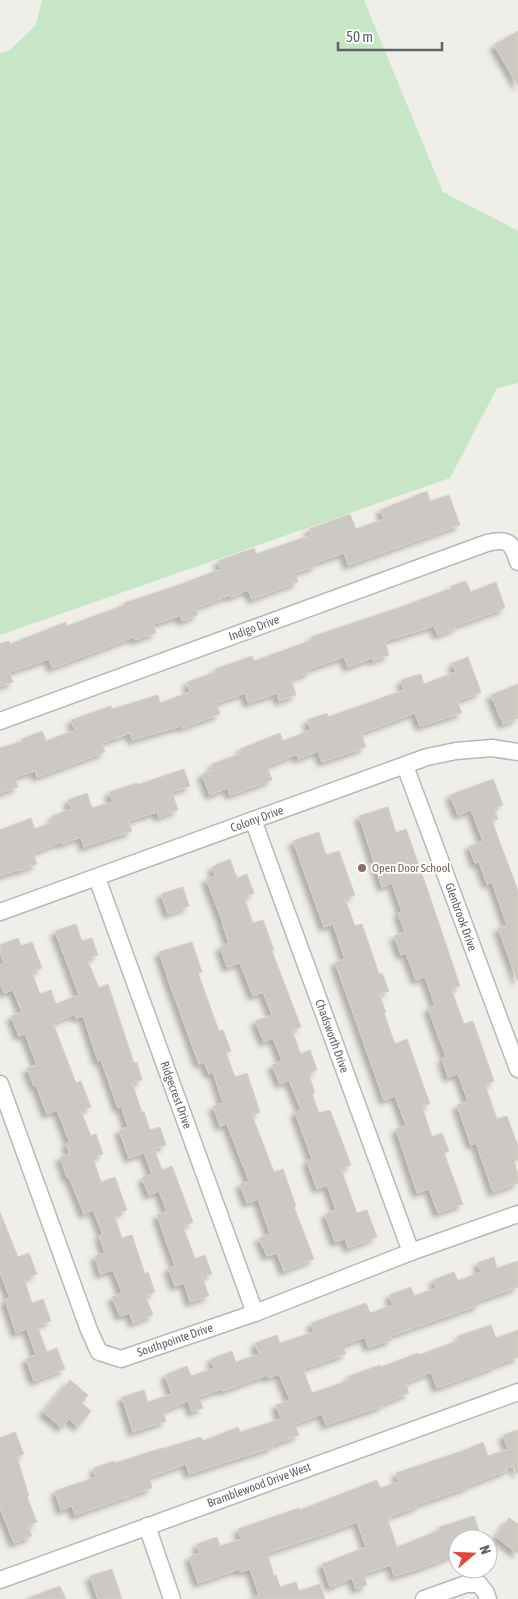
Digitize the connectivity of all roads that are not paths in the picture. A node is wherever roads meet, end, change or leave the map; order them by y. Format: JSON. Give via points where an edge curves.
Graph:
{"nodes":[{"id":1,"x":518,"y":562,"type":"edge"},
{"id":2,"x":0,"y":720,"type":"edge"},
{"id":3,"x":518,"y":752,"type":"edge"},
{"id":4,"x":405,"y":766,"type":"junction"},
{"id":5,"x":253,"y":820,"type":"junction"},
{"id":6,"x":97,"y":878,"type":"junction"},
{"id":7,"x":0,"y":912,"type":"edge"},
{"id":8,"x":518,"y":1069,"type":"edge"},
{"id":9,"x":0,"y":1084,"type":"edge"},
{"id":10,"x":518,"y":1214,"type":"edge"},
{"id":11,"x":410,"y":1252,"type":"junction"},
{"id":12,"x":255,"y":1313,"type":"junction"},
{"id":13,"x":518,"y":1392,"type":"edge"},
{"id":14,"x":147,"y":1526,"type":"junction"},
{"id":15,"x":0,"y":1580,"type":"edge"},
{"id":16,"x":172,"y":1599,"type":"edge"},
{"id":17,"x":424,"y":1599,"type":"edge"},
{"id":18,"x":488,"y":1599,"type":"edge"}],
"edges":[{"from":1,"to":2,"type":"street","name":"Indigo Drive","via":[[509,542],[487,543]]},
{"from":3,"to":4,"type":"street","name":"Colony Drive","via":[[492,748],[456,750]]},
{"from":4,"to":5,"type":"street","name":"Colony Drive"},
{"from":4,"to":8,"type":"street","name":"Glenbrook Drive"},
{"from":5,"to":6,"type":"street","name":"Colony Drive"},
{"from":5,"to":11,"type":"street","name":"Chadsworth Drive"},
{"from":6,"to":7,"type":"street","name":"Colony Drive"},
{"from":6,"to":12,"type":"street","name":"Ridgecrest Drive"},
{"from":9,"to":12,"type":"street","name":"Southpointe Drive","via":[[99,1352],[121,1359]]},
{"from":10,"to":11,"type":"street","name":"Southpointe Drive"},
{"from":11,"to":12,"type":"street","name":"Southpointe Drive"},
{"from":13,"to":14,"type":"street","name":"Bramblewood Drive West"},
{"from":14,"to":15,"type":"street","name":"Bramblewood Drive West"},
{"from":14,"to":16,"type":"street"},
{"from":17,"to":18,"type":"street","via":[[466,1584],[479,1584]]}]}
